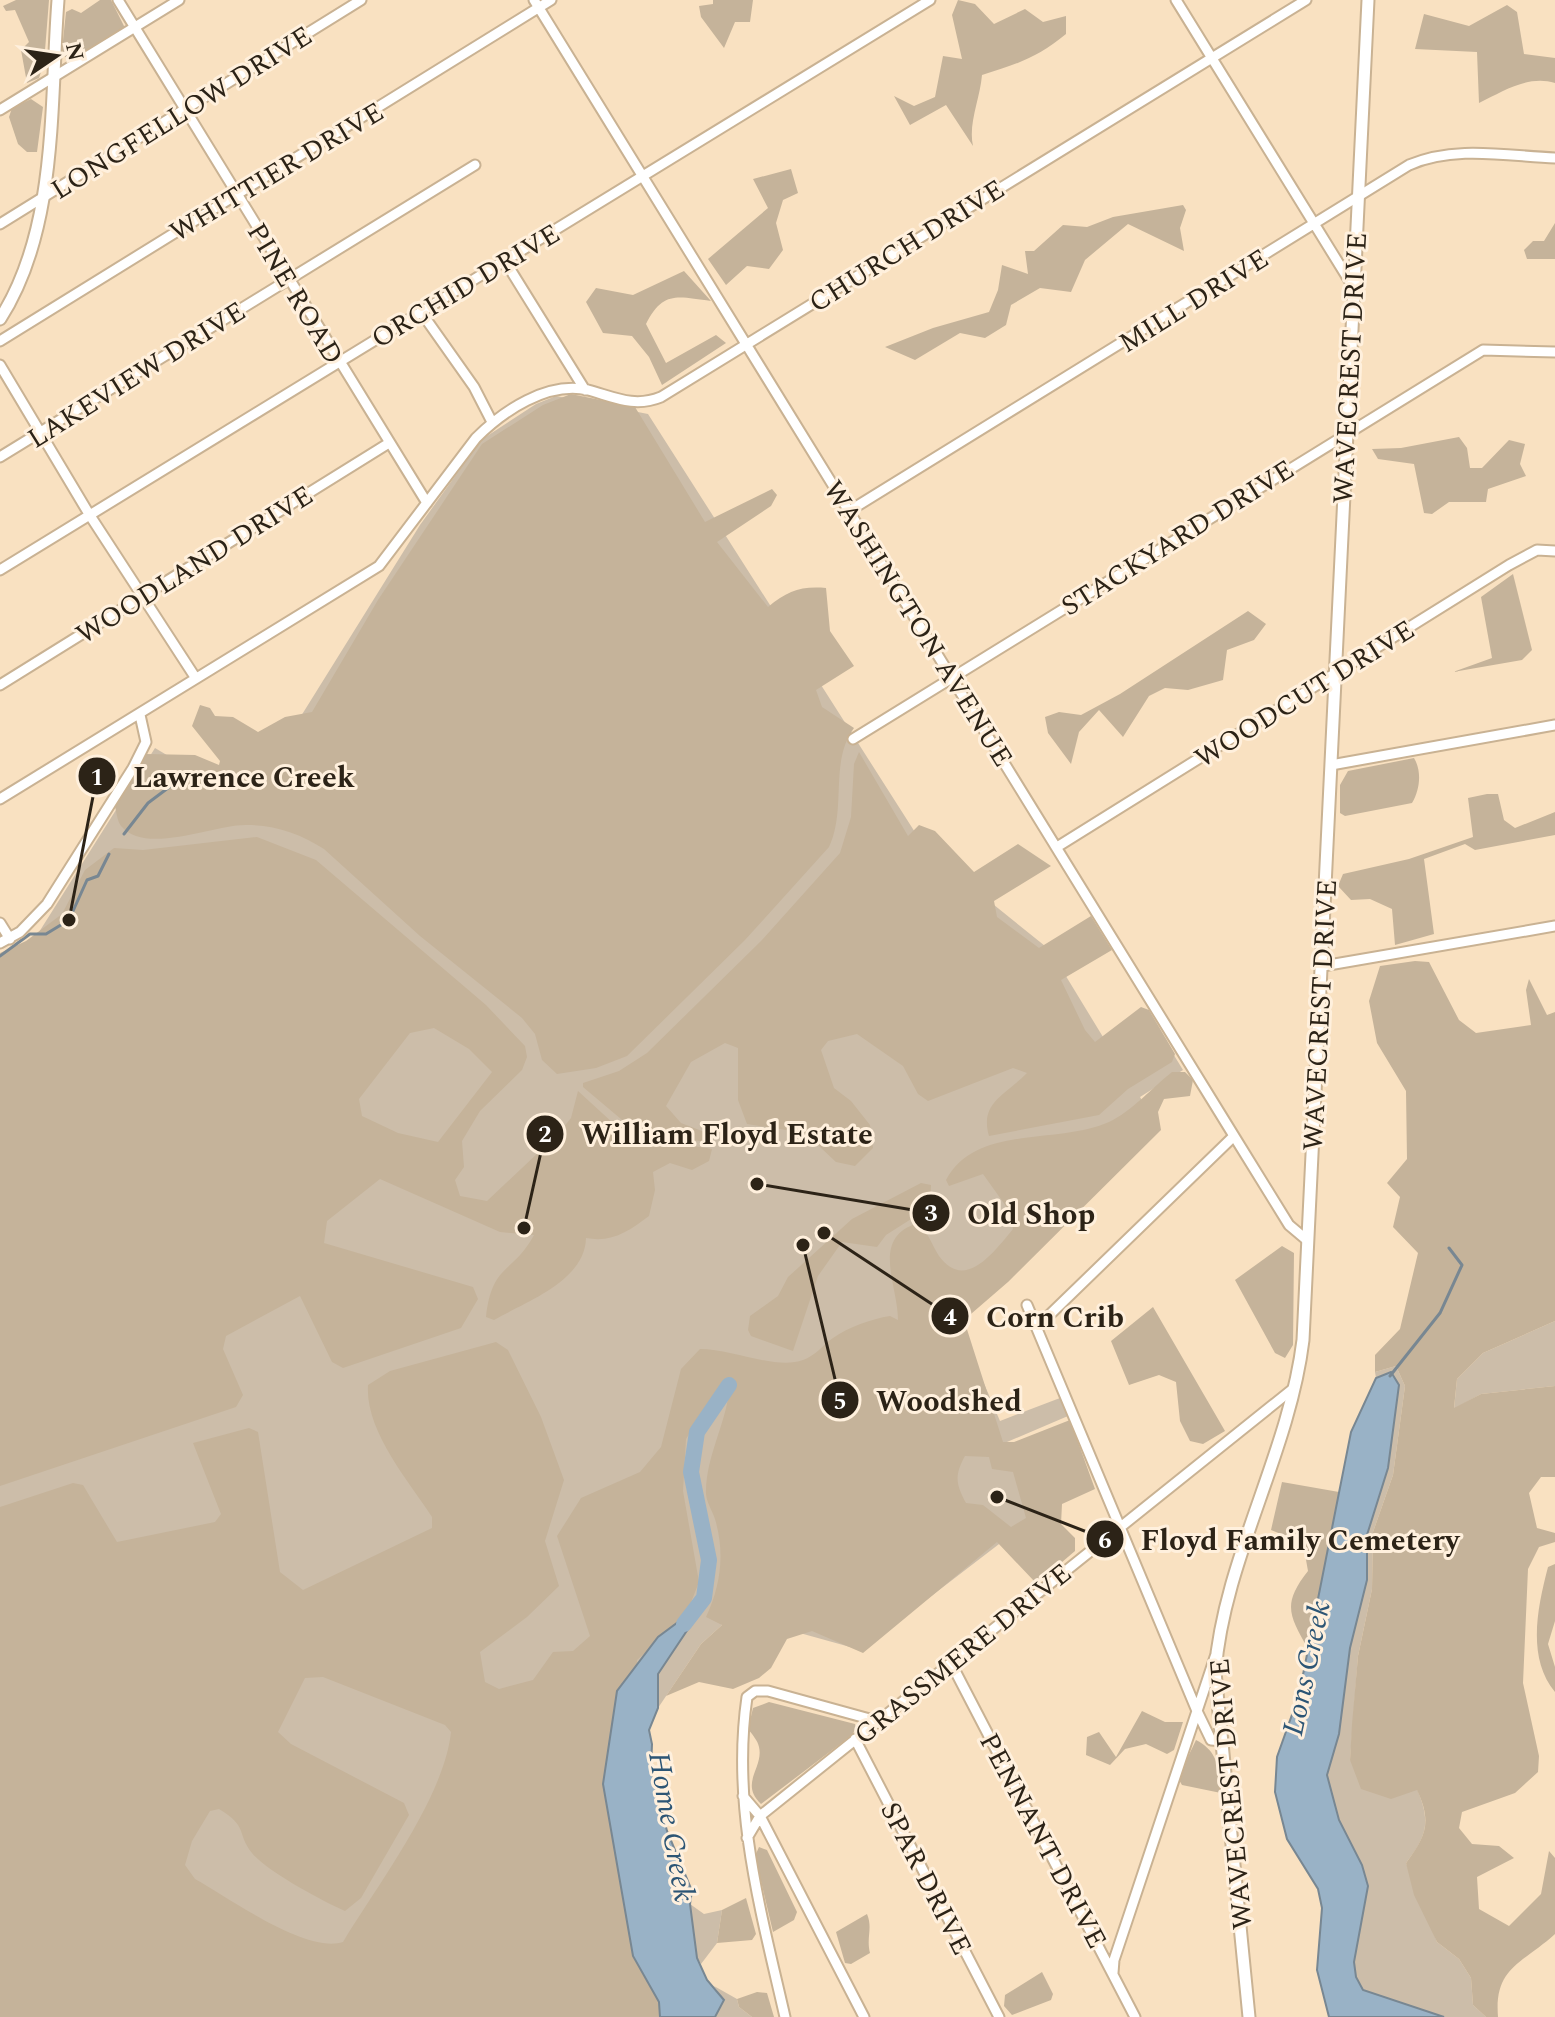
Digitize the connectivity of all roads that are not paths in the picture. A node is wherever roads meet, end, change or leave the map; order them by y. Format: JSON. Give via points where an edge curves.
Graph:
{"nodes":[{"id":1,"x":58,"y":0,"type":"edge"},
{"id":2,"x":118,"y":0,"type":"edge"},
{"id":3,"x":179,"y":0,"type":"edge"},
{"id":4,"x":361,"y":0,"type":"edge"},
{"id":5,"x":551,"y":0,"type":"edge"},
{"id":6,"x":930,"y":0,"type":"edge"},
{"id":7,"x":1176,"y":0,"type":"edge"},
{"id":8,"x":1306,"y":0,"type":"edge"},
{"id":9,"x":1368,"y":0,"type":"edge"},
{"id":10,"x":537,"y":4,"type":"edge"},
{"id":11,"x":134,"y":27,"type":"junction"},
{"id":12,"x":1211,"y":56,"type":"junction"},
{"id":13,"x":52,"y":78,"type":"junction"},
{"id":14,"x":0,"y":110,"type":"edge"},
{"id":15,"x":182,"y":110,"type":"junction"},
{"id":16,"x":1555,"y":158,"type":"edge"},
{"id":17,"x":475,"y":165,"type":"dead end"},
{"id":18,"x":643,"y":176,"type":"junction"},
{"id":19,"x":236,"y":194,"type":"junction"},
{"id":20,"x":44,"y":197,"type":"junction"},
{"id":21,"x":1358,"y":198,"type":"junction"},
{"id":22,"x":0,"y":224,"type":"edge"},
{"id":23,"x":1314,"y":225,"type":"junction"},
{"id":24,"x":505,"y":261,"type":"junction"},
{"id":25,"x":288,"y":280,"type":"junction"},
{"id":26,"x":1352,"y":285,"type":"junction"},
{"id":27,"x":421,"y":312,"type":"junction"},
{"id":28,"x":0,"y":319,"type":"edge"},
{"id":29,"x":0,"y":341,"type":"edge"},
{"id":30,"x":747,"y":344,"type":"junction"},
{"id":31,"x":1555,"y":352,"type":"edge"},
{"id":32,"x":338,"y":362,"type":"junction"},
{"id":33,"x":0,"y":365,"type":"edge"},
{"id":34,"x":585,"y":390,"type":"junction"},
{"id":35,"x":492,"y":422,"type":"junction"},
{"id":36,"x":1346,"y":432,"type":"junction"},
{"id":37,"x":41,"y":433,"type":"junction"},
{"id":38,"x":389,"y":443,"type":"junction"},
{"id":39,"x":0,"y":457,"type":"edge"},
{"id":40,"x":427,"y":503,"type":"junction"},
{"id":41,"x":849,"y":511,"type":"junction"},
{"id":42,"x":89,"y":514,"type":"junction"},
{"id":43,"x":1555,"y":551,"type":"edge"},
{"id":44,"x":0,"y":570,"type":"edge"},
{"id":45,"x":141,"y":596,"type":"junction"},
{"id":46,"x":1335,"y":674,"type":"junction"},
{"id":47,"x":195,"y":677,"type":"junction"},
{"id":48,"x":952,"y":677,"type":"junction"},
{"id":49,"x":0,"y":685,"type":"edge"},
{"id":50,"x":140,"y":715,"type":"junction"},
{"id":51,"x":1555,"y":725,"type":"edge"},
{"id":52,"x":853,"y":739,"type":"dead end"},
{"id":53,"x":1331,"y":765,"type":"junction"},
{"id":54,"x":0,"y":799,"type":"edge"},
{"id":55,"x":1057,"y":847,"type":"junction"},
{"id":56,"x":0,"y":923,"type":"edge"},
{"id":57,"x":1555,"y":926,"type":"edge"},
{"id":58,"x":5,"y":941,"type":"edge"},
{"id":59,"x":1323,"y":966,"type":"junction"},
{"id":60,"x":1234,"y":1136,"type":"junction"},
{"id":61,"x":1308,"y":1241,"type":"junction"},
{"id":62,"x":1027,"y":1305,"type":"dead end"},
{"id":63,"x":1037,"y":1327,"type":"junction"},
{"id":64,"x":1297,"y":1386,"type":"junction"},
{"id":65,"x":1120,"y":1526,"type":"junction"},
{"id":66,"x":1217,"y":1654,"type":"junction"},
{"id":67,"x":951,"y":1663,"type":"junction"},
{"id":68,"x":1197,"y":1711,"type":"junction"},
{"id":69,"x":877,"y":1721,"type":"junction"},
{"id":70,"x":855,"y":1739,"type":"junction"},
{"id":71,"x":1223,"y":1741,"type":"junction"},
{"id":72,"x":743,"y":1796,"type":"junction"},
{"id":73,"x":760,"y":1816,"type":"junction"},
{"id":74,"x":747,"y":1838,"type":"junction"},
{"id":75,"x":1113,"y":1973,"type":"junction"},
{"id":76,"x":785,"y":2017,"type":"edge"},
{"id":77,"x":864,"y":2017,"type":"edge"},
{"id":78,"x":999,"y":2017,"type":"edge"},
{"id":79,"x":1135,"y":2017,"type":"edge"},
{"id":80,"x":1249,"y":2017,"type":"edge"}],
"edges":[{"from":1,"to":13,"type":"street"},
{"from":2,"to":11,"type":"street","name":"PINE ROAD"},
{"from":3,"to":11,"type":"street"},
{"from":4,"to":15,"type":"street","name":"LONGFELLOW DRIVE"},
{"from":5,"to":10,"type":"street","name":"WHITTIER DRIVE"},
{"from":6,"to":18,"type":"street","name":"ORCHID DRIVE"},
{"from":7,"to":12,"type":"street"},
{"from":8,"to":12,"type":"street","name":"CHURCH DRIVE"},
{"from":9,"to":21,"type":"street","name":"WAVECREST DRIVE"},
{"from":10,"to":18,"type":"street","name":"WASHINGTON AVENUE"},
{"from":10,"to":19,"type":"street","name":"WHITTIER DRIVE"},
{"from":11,"to":13,"type":"street"},
{"from":11,"to":15,"type":"street","name":"PINE ROAD"},
{"from":12,"to":23,"type":"street"},
{"from":12,"to":30,"type":"street","name":"CHURCH DRIVE"},
{"from":13,"to":14,"type":"street"},
{"from":13,"to":20,"type":"street"},
{"from":15,"to":19,"type":"street","name":"PINE ROAD"},
{"from":15,"to":20,"type":"street","name":"LONGFELLOW DRIVE"},
{"from":16,"to":21,"type":"street","name":"MILL DRIVE","via":[[1465,152],[1429,156]]},
{"from":17,"to":25,"type":"street","name":"LAKEVIEW DRIVE"},
{"from":18,"to":24,"type":"street","name":"ORCHID DRIVE"},
{"from":18,"to":30,"type":"street","name":"WASHINGTON AVENUE"},
{"from":19,"to":25,"type":"street","name":"PINE ROAD"},
{"from":19,"to":29,"type":"street","name":"WHITTIER DRIVE"},
{"from":20,"to":22,"type":"street","name":"LONGFELLOW DRIVE"},
{"from":20,"to":28,"type":"street","via":[[28,265]]},
{"from":21,"to":23,"type":"street","name":"MILL DRIVE"},
{"from":21,"to":26,"type":"street","name":"WAVECREST DRIVE"},
{"from":23,"to":26,"type":"street"},
{"from":23,"to":41,"type":"street","name":"MILL DRIVE"},
{"from":24,"to":27,"type":"street","name":"ORCHID DRIVE"},
{"from":24,"to":34,"type":"street"},
{"from":25,"to":32,"type":"street","name":"PINE ROAD"},
{"from":25,"to":37,"type":"street","name":"LAKEVIEW DRIVE"},
{"from":26,"to":36,"type":"street","name":"WAVECREST DRIVE"},
{"from":27,"to":32,"type":"street","name":"ORCHID DRIVE"},
{"from":27,"to":35,"type":"street"},
{"from":30,"to":34,"type":"street","name":"CHURCH DRIVE","via":[[653,400],[628,402]]},
{"from":30,"to":41,"type":"street","name":"WASHINGTON AVENUE"},
{"from":31,"to":36,"type":"street","name":"STACKYARD DRIVE","via":[[1483,350]]},
{"from":32,"to":38,"type":"street","name":"PINE ROAD"},
{"from":32,"to":42,"type":"street","name":"ORCHID DRIVE"},
{"from":33,"to":37,"type":"street"},
{"from":34,"to":35,"type":"street","name":"CHURCH DRIVE","via":[[541,393]]},
{"from":35,"to":40,"type":"street","name":"CHURCH DRIVE"},
{"from":36,"to":46,"type":"street","name":"WAVECREST DRIVE"},
{"from":36,"to":48,"type":"street","name":"STACKYARD DRIVE"},
{"from":37,"to":39,"type":"street","name":"LAKEVIEW DRIVE"},
{"from":37,"to":42,"type":"street"},
{"from":38,"to":40,"type":"street","name":"PINE ROAD"},
{"from":38,"to":45,"type":"street","name":"WOODLAND DRIVE"},
{"from":40,"to":47,"type":"street","name":"CHURCH DRIVE","via":[[379,566]]},
{"from":41,"to":48,"type":"street","name":"WASHINGTON AVENUE"},
{"from":42,"to":44,"type":"street","name":"ORCHID DRIVE"},
{"from":42,"to":45,"type":"street"},
{"from":43,"to":46,"type":"street","name":"WOODCUT DRIVE","via":[[1537,550],[1509,565]]},
{"from":45,"to":47,"type":"street"},
{"from":45,"to":49,"type":"street","name":"WOODLAND DRIVE"},
{"from":46,"to":53,"type":"street","name":"WAVECREST DRIVE"},
{"from":46,"to":55,"type":"street","name":"WOODCUT DRIVE"},
{"from":47,"to":50,"type":"street"},
{"from":48,"to":52,"type":"street","name":"STACKYARD DRIVE"},
{"from":48,"to":55,"type":"street","name":"WASHINGTON AVENUE"},
{"from":50,"to":54,"type":"street"},
{"from":50,"to":58,"type":"street","via":[[146,742],[47,904]]},
{"from":51,"to":53,"type":"street"},
{"from":53,"to":59,"type":"street","name":"WAVECREST DRIVE"},
{"from":55,"to":60,"type":"street","name":"WASHINGTON AVENUE"},
{"from":56,"to":58,"type":"street"},
{"from":57,"to":59,"type":"street"},
{"from":59,"to":61,"type":"street","name":"WAVECREST DRIVE"},
{"from":60,"to":61,"type":"street","name":"WASHINGTON AVENUE","via":[[1289,1225]]},
{"from":60,"to":63,"type":"street"},
{"from":61,"to":64,"type":"street","name":"WAVECREST DRIVE"},
{"from":62,"to":63,"type":"street"},
{"from":63,"to":65,"type":"street"},
{"from":64,"to":65,"type":"street","name":"GRASSMERE DRIVE"},
{"from":64,"to":66,"type":"street","name":"WAVECREST DRIVE","via":[[1219,1630]]},
{"from":65,"to":67,"type":"street","name":"GRASSMERE DRIVE"},
{"from":65,"to":68,"type":"street"},
{"from":66,"to":68,"type":"street"},
{"from":66,"to":71,"type":"street","name":"WAVECREST DRIVE"},
{"from":67,"to":69,"type":"street","name":"GRASSMERE DRIVE"},
{"from":67,"to":75,"type":"street","name":"PENNANT DRIVE"},
{"from":68,"to":71,"type":"street","via":[[1211,1740]]},
{"from":68,"to":75,"type":"street"},
{"from":69,"to":70,"type":"street","name":"GRASSMERE DRIVE"},
{"from":69,"to":72,"type":"street","via":[[768,1691],[752,1693],[742,1731]]},
{"from":70,"to":73,"type":"street","name":"GRASSMERE DRIVE"},
{"from":70,"to":78,"type":"street","name":"SPAR DRIVE"},
{"from":71,"to":80,"type":"street","name":"WAVECREST DRIVE"},
{"from":72,"to":73,"type":"street"},
{"from":72,"to":74,"type":"street"},
{"from":73,"to":74,"type":"street","name":"GRASSMERE DRIVE"},
{"from":73,"to":77,"type":"street"},
{"from":74,"to":76,"type":"street"},
{"from":75,"to":79,"type":"street","name":"PENNANT DRIVE"}]}
